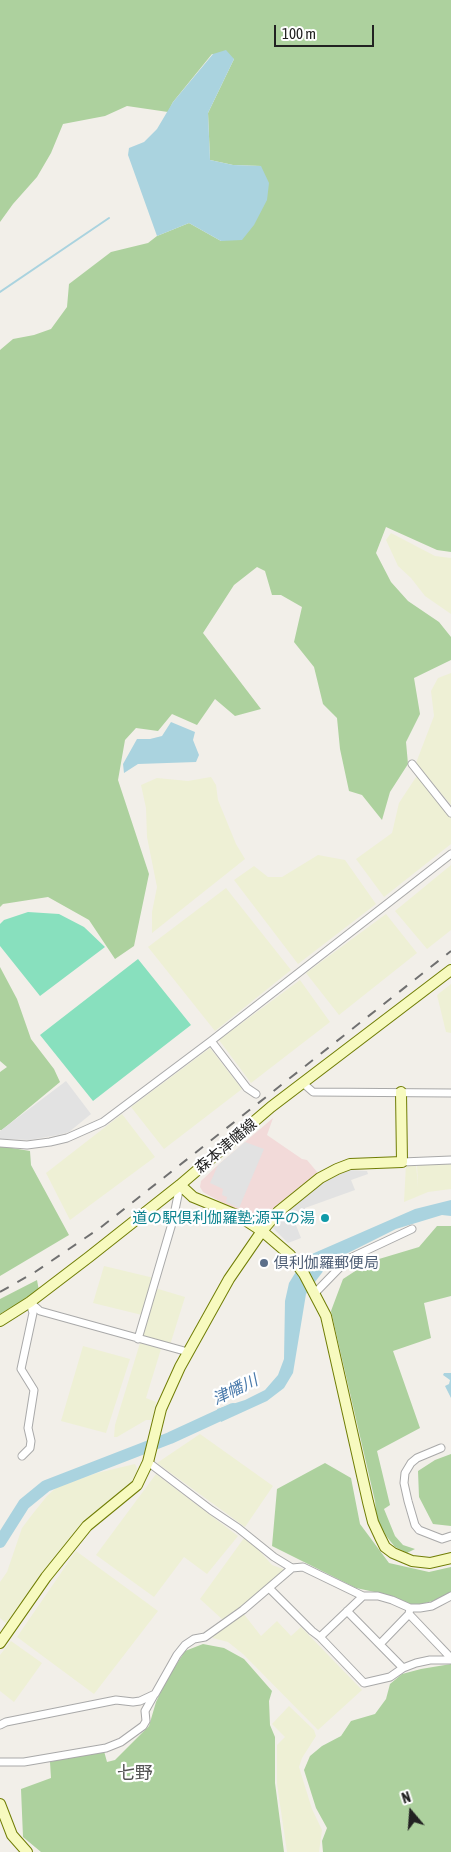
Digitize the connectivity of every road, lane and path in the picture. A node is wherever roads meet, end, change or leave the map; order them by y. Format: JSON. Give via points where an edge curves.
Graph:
{"nodes":[{"id":1,"x":412,"y":764,"type":"dead end"},
{"id":2,"x":451,"y":813,"type":"edge"},
{"id":3,"x":451,"y":854,"type":"edge"},
{"id":4,"x":451,"y":970,"type":"edge"},
{"id":5,"x":211,"y":1041,"type":"junction"},
{"id":6,"x":304,"y":1084,"type":"junction"},
{"id":7,"x":401,"y":1092,"type":"junction"},
{"id":8,"x":451,"y":1093,"type":"edge"},
{"id":9,"x":256,"y":1094,"type":"dead end"},
{"id":10,"x":0,"y":1143,"type":"edge"},
{"id":11,"x":451,"y":1160,"type":"edge"},
{"id":12,"x":402,"y":1162,"type":"junction"},
{"id":13,"x":180,"y":1185,"type":"junction"},
{"id":14,"x":412,"y":1229,"type":"dead end"},
{"id":15,"x":262,"y":1231,"type":"junction"},
{"id":16,"x":315,"y":1293,"type":"junction"},
{"id":17,"x":30,"y":1302,"type":"junction"},
{"id":18,"x":0,"y":1321,"type":"edge"},
{"id":19,"x":138,"y":1339,"type":"junction"},
{"id":20,"x":188,"y":1352,"type":"junction"},
{"id":21,"x":440,"y":1448,"type":"dead end"},
{"id":22,"x":22,"y":1456,"type":"dead end"},
{"id":23,"x":148,"y":1462,"type":"junction"},
{"id":24,"x":451,"y":1536,"type":"edge"},
{"id":25,"x":451,"y":1558,"type":"edge"},
{"id":26,"x":292,"y":1568,"type":"junction"},
{"id":27,"x":270,"y":1589,"type":"junction"},
{"id":28,"x":363,"y":1596,"type":"junction"},
{"id":29,"x":450,"y":1598,"type":"edge"},
{"id":30,"x":347,"y":1611,"type":"junction"},
{"id":31,"x":410,"y":1611,"type":"junction"},
{"id":32,"x":3,"y":1632,"type":"edge"},
{"id":33,"x":320,"y":1637,"type":"junction"},
{"id":34,"x":0,"y":1643,"type":"edge"},
{"id":35,"x":380,"y":1644,"type":"junction"},
{"id":36,"x":451,"y":1659,"type":"edge"},
{"id":37,"x":403,"y":1668,"type":"junction"},
{"id":38,"x":154,"y":1694,"type":"junction"},
{"id":39,"x":0,"y":1725,"type":"edge"},
{"id":40,"x":0,"y":1762,"type":"edge"},
{"id":41,"x":0,"y":1804,"type":"edge"},
{"id":42,"x":27,"y":1852,"type":"edge"}],
"edges":[{"from":1,"to":2,"type":"street"},
{"from":3,"to":5,"type":"street"},
{"from":4,"to":6,"type":"street","name":"森本津幡線"},
{"from":5,"to":9,"type":"street","via":[[247,1088]]},
{"from":5,"to":10,"type":"street","via":[[103,1122],[50,1142],[27,1145]]},
{"from":6,"to":7,"type":"street","via":[[313,1092]]},
{"from":6,"to":13,"type":"street","name":"森本津幡線"},
{"from":7,"to":8,"type":"street"},
{"from":7,"to":12,"type":"street"},
{"from":11,"to":12,"type":"street"},
{"from":12,"to":15,"type":"street","via":[[350,1164],[337,1169],[320,1178],[278,1212]]},
{"from":13,"to":15,"type":"street","via":[[193,1198],[238,1216]]},
{"from":13,"to":17,"type":"street","name":"森本津幡線"},
{"from":13,"to":19,"type":"street"},
{"from":14,"to":16,"type":"street","via":[[348,1259]]},
{"from":15,"to":16,"type":"street","via":[[290,1254]]},
{"from":15,"to":20,"type":"street","via":[[229,1279]]},
{"from":16,"to":25,"type":"street","via":[[326,1316],[368,1502],[380,1538],[393,1553],[412,1561],[430,1563]]},
{"from":17,"to":18,"type":"street","name":"森本津幡線"},
{"from":17,"to":19,"type":"street","via":[[40,1311]]},
{"from":17,"to":22,"type":"street","via":[[33,1313],[21,1369],[34,1390],[28,1428],[30,1448]]},
{"from":19,"to":20,"type":"street"},
{"from":20,"to":23,"type":"street","via":[[161,1409]]},
{"from":21,"to":24,"type":"street","via":[[411,1463],[404,1483],[419,1530],[442,1539]]},
{"from":23,"to":26,"type":"street"},
{"from":23,"to":32,"type":"street","via":[[137,1484],[98,1516],[72,1543]]},
{"from":26,"to":27,"type":"street"},
{"from":26,"to":28,"type":"street","via":[[303,1567]]},
{"from":27,"to":33,"type":"street"},
{"from":27,"to":38,"type":"street","via":[[205,1637],[186,1645]]},
{"from":28,"to":30,"type":"street"},
{"from":28,"to":31,"type":"street","via":[[392,1600]]},
{"from":29,"to":31,"type":"street"},
{"from":30,"to":33,"type":"street"},
{"from":30,"to":35,"type":"street"},
{"from":31,"to":35,"type":"street"},
{"from":31,"to":36,"type":"street"},
{"from":32,"to":34,"type":"street"},
{"from":33,"to":37,"type":"street","via":[[364,1683],[390,1677]]},
{"from":35,"to":37,"type":"street"},
{"from":36,"to":37,"type":"street","via":[[430,1660]]},
{"from":38,"to":39,"type":"street","via":[[140,1701],[116,1700]]},
{"from":38,"to":40,"type":"street","via":[[146,1711],[146,1721],[121,1742],[106,1748],[24,1762]]},
{"from":41,"to":42,"type":"street","via":[[12,1835]]}]}
